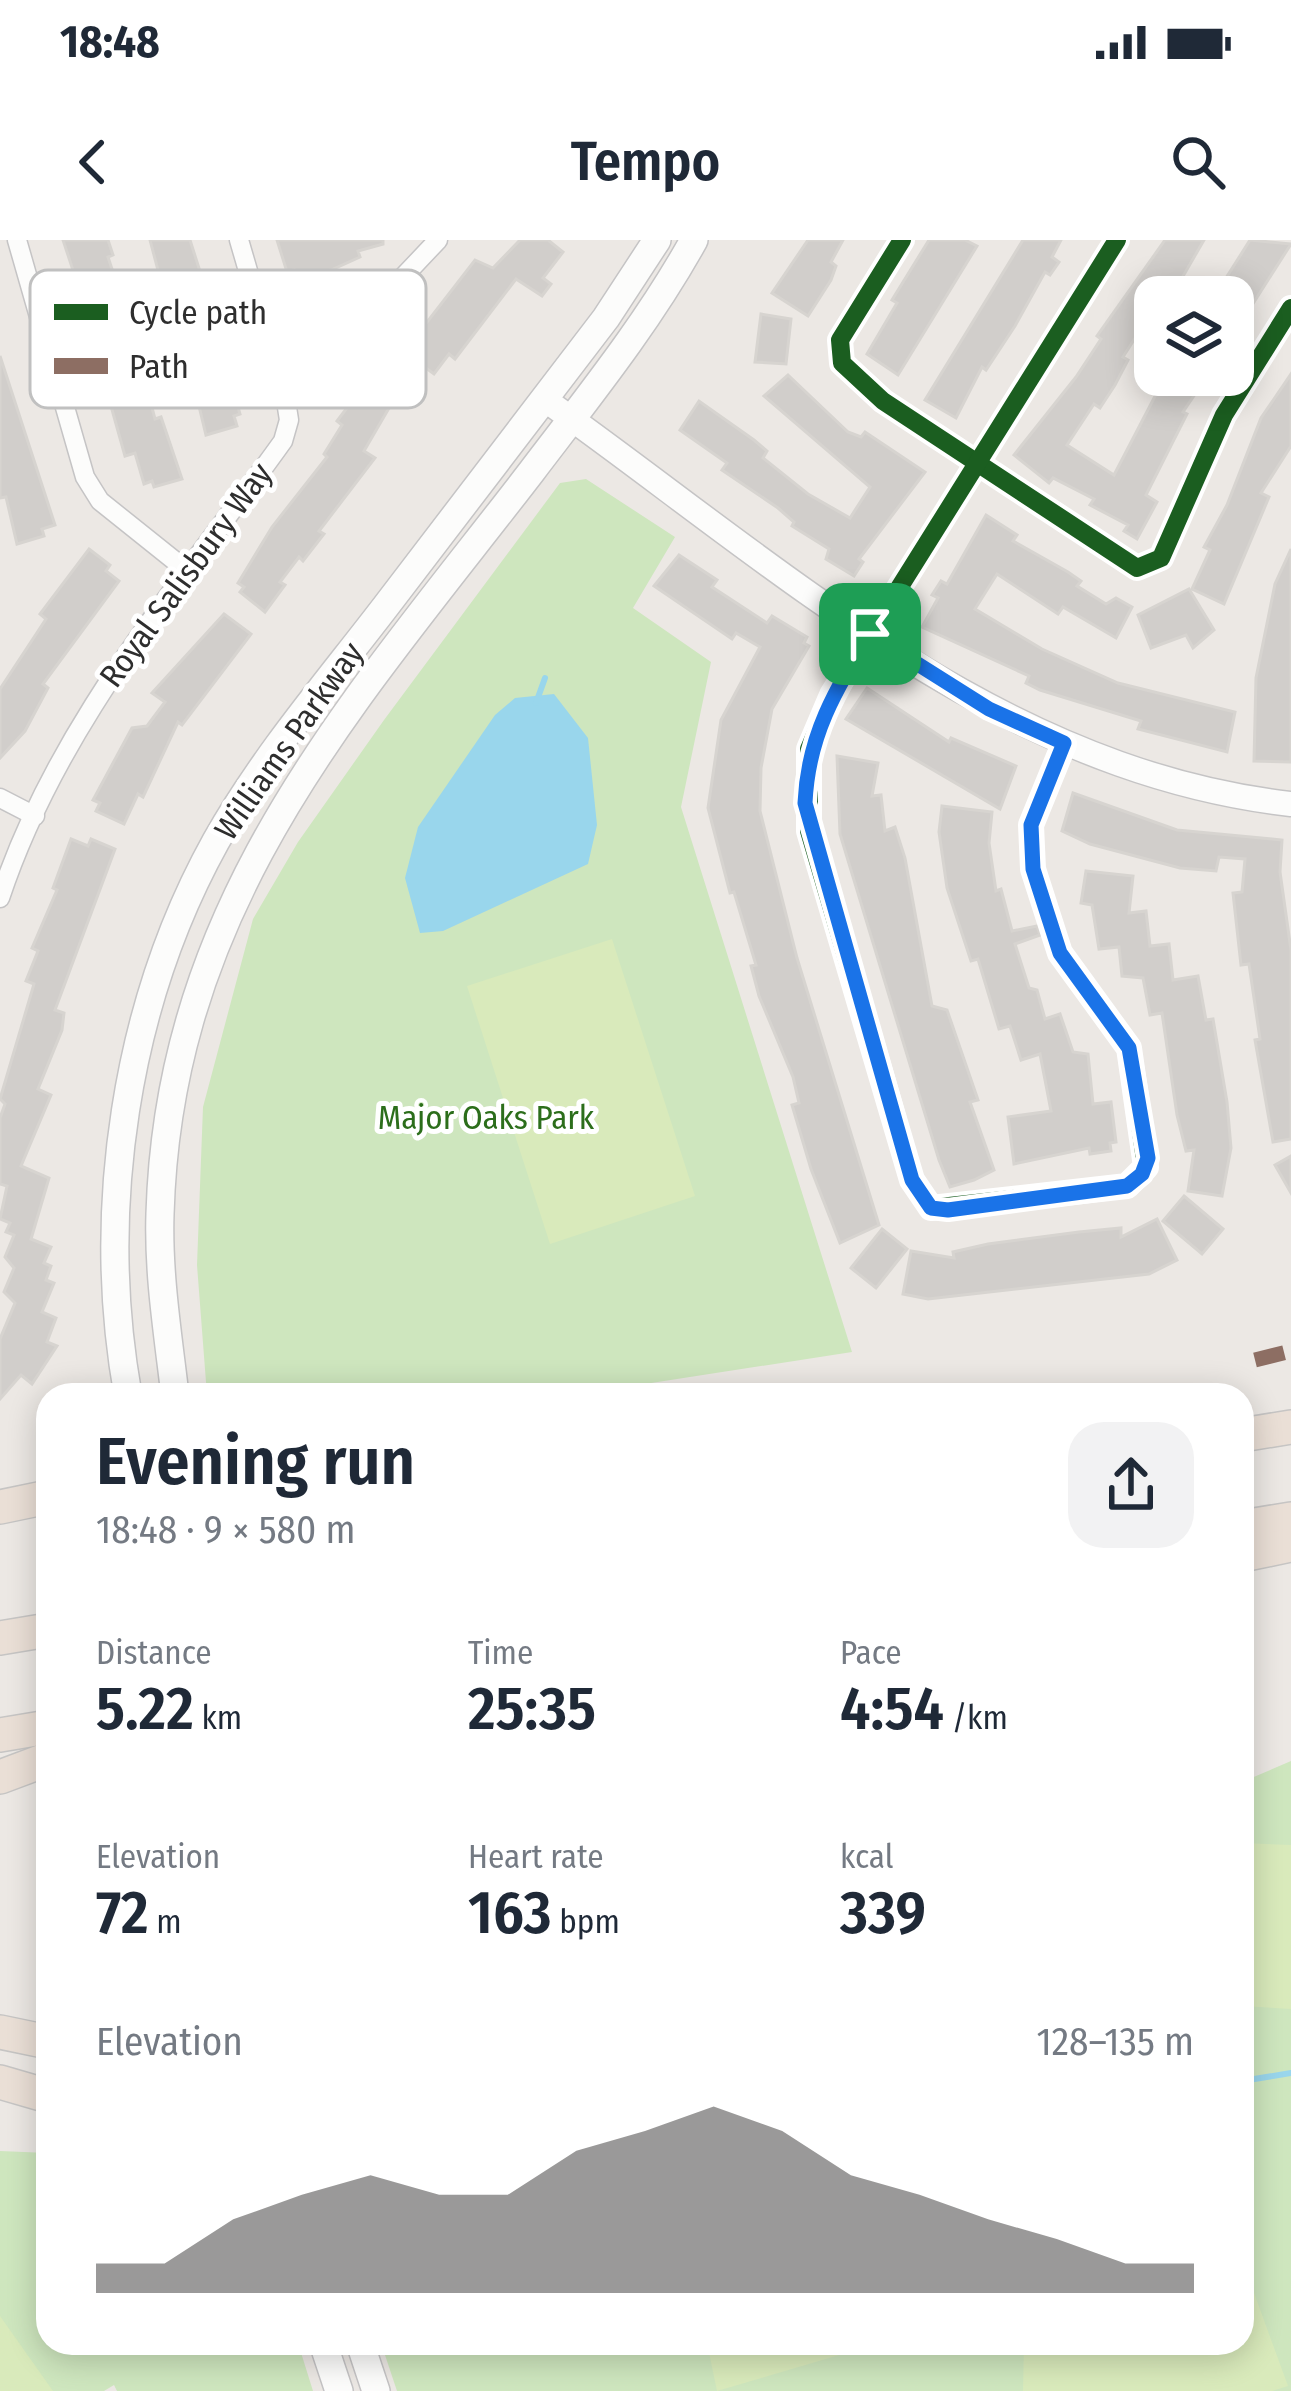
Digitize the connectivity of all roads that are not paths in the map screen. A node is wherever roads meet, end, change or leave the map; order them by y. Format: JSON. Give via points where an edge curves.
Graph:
{"nodes":[{"id":1,"x":17,"y":240,"type":"edge"},
{"id":2,"x":239,"y":240,"type":"edge"},
{"id":3,"x":437,"y":240,"type":"edge"},
{"id":4,"x":657,"y":240,"type":"edge"},
{"id":5,"x":694,"y":240,"type":"edge"},
{"id":6,"x":902,"y":240,"type":"edge"},
{"id":7,"x":1117,"y":240,"type":"edge"},
{"id":8,"x":248,"y":270,"type":"edge"},
{"id":9,"x":409,"y":270,"type":"edge"},
{"id":10,"x":30,"y":285,"type":"edge"},
{"id":11,"x":1291,"y":308,"type":"edge"},
{"id":12,"x":544,"y":399,"type":"junction"},
{"id":13,"x":65,"y":408,"type":"edge"},
{"id":14,"x":286,"y":408,"type":"edge"},
{"id":15,"x":572,"y":418,"type":"junction"},
{"id":16,"x":977,"y":465,"type":"junction"},
{"id":17,"x":184,"y":568,"type":"junction"},
{"id":18,"x":870,"y":634,"type":"junction"},
{"id":19,"x":1064,"y":743,"type":"junction"},
{"id":20,"x":0,"y":798,"type":"edge"},
{"id":21,"x":1291,"y":804,"type":"edge"},
{"id":22,"x":35,"y":816,"type":"junction"},
{"id":23,"x":0,"y":898,"type":"edge"},
{"id":24,"x":127,"y":1383,"type":"edge"},
{"id":25,"x":174,"y":1383,"type":"edge"},
{"id":26,"x":1291,"y":1426,"type":"edge"},
{"id":27,"x":1254,"y":1433,"type":"edge"},
{"id":28,"x":36,"y":1500,"type":"edge"},
{"id":29,"x":0,"y":1507,"type":"edge"},
{"id":30,"x":1291,"y":1519,"type":"edge"},
{"id":31,"x":1254,"y":1525,"type":"edge"},
{"id":32,"x":1291,"y":1545,"type":"edge"},
{"id":33,"x":1254,"y":1553,"type":"edge"},
{"id":34,"x":36,"y":1632,"type":"edge"},
{"id":35,"x":0,"y":1638,"type":"edge"},
{"id":36,"x":36,"y":1729,"type":"edge"},
{"id":37,"x":0,"y":1735,"type":"edge"},
{"id":38,"x":36,"y":1764,"type":"edge"},
{"id":39,"x":0,"y":1778,"type":"edge"},
{"id":40,"x":0,"y":2032,"type":"edge"},
{"id":41,"x":36,"y":2040,"type":"edge"},
{"id":42,"x":0,"y":2082,"type":"edge"},
{"id":43,"x":36,"y":2092,"type":"edge"},
{"id":44,"x":327,"y":2355,"type":"edge"},
{"id":45,"x":364,"y":2355,"type":"edge"},
{"id":46,"x":339,"y":2391,"type":"edge"},
{"id":47,"x":376,"y":2391,"type":"edge"}],
"edges":[{"from":1,"to":10,"type":"street"},
{"from":2,"to":8,"type":"street","name":"Royal Salisbury Way"},
{"from":3,"to":9,"type":"street"},
{"from":4,"to":12,"type":"main road","name":"Williams Parkway"},
{"from":5,"to":15,"type":"main road","name":"Williams Parkway"},
{"from":6,"to":16,"type":"street","via":[[840,340],[842,363]]},
{"from":7,"to":16,"type":"street"},
{"from":11,"to":16,"type":"street","via":[[1223,415],[1172,539],[1149,565],[1124,563]]},
{"from":12,"to":15,"type":"street"},
{"from":12,"to":24,"type":"main road","name":"Williams Parkway","via":[[266,761],[169,943],[139,1053],[116,1203]]},
{"from":13,"to":17,"type":"street","via":[[100,501]]},
{"from":14,"to":17,"type":"street","name":"Royal Salisbury Way","via":[[284,441]]},
{"from":15,"to":18,"type":"street"},
{"from":15,"to":25,"type":"main road","name":"Williams Parkway","via":[[310,760],[255,851],[213,948],[184,1050],[160,1213]]},
{"from":16,"to":18,"type":"street"},
{"from":17,"to":22,"type":"street","name":"Royal Salisbury Way","via":[[82,721]]},
{"from":18,"to":19,"type":"street","via":[[989,709]]},
{"from":18,"to":19,"type":"street","via":[[819,722],[805,803],[912,1180],[931,1208],[1127,1186],[1146,1167],[1129,1048],[1060,953],[1033,869],[1031,825]]},
{"from":19,"to":21,"type":"street","via":[[1189,786]]},
{"from":20,"to":22,"type":"street"},
{"from":22,"to":23,"type":"street","name":"Royal Salisbury Way"},
{"from":26,"to":27,"type":"highway"},
{"from":28,"to":29,"type":"highway"},
{"from":30,"to":31,"type":"highway"},
{"from":32,"to":33,"type":"highway"},
{"from":34,"to":35,"type":"highway"},
{"from":36,"to":37,"type":"highway"},
{"from":38,"to":39,"type":"highway"},
{"from":40,"to":41,"type":"highway"},
{"from":42,"to":43,"type":"highway"},
{"from":44,"to":46,"type":"main road"},
{"from":45,"to":47,"type":"main road"}]}
